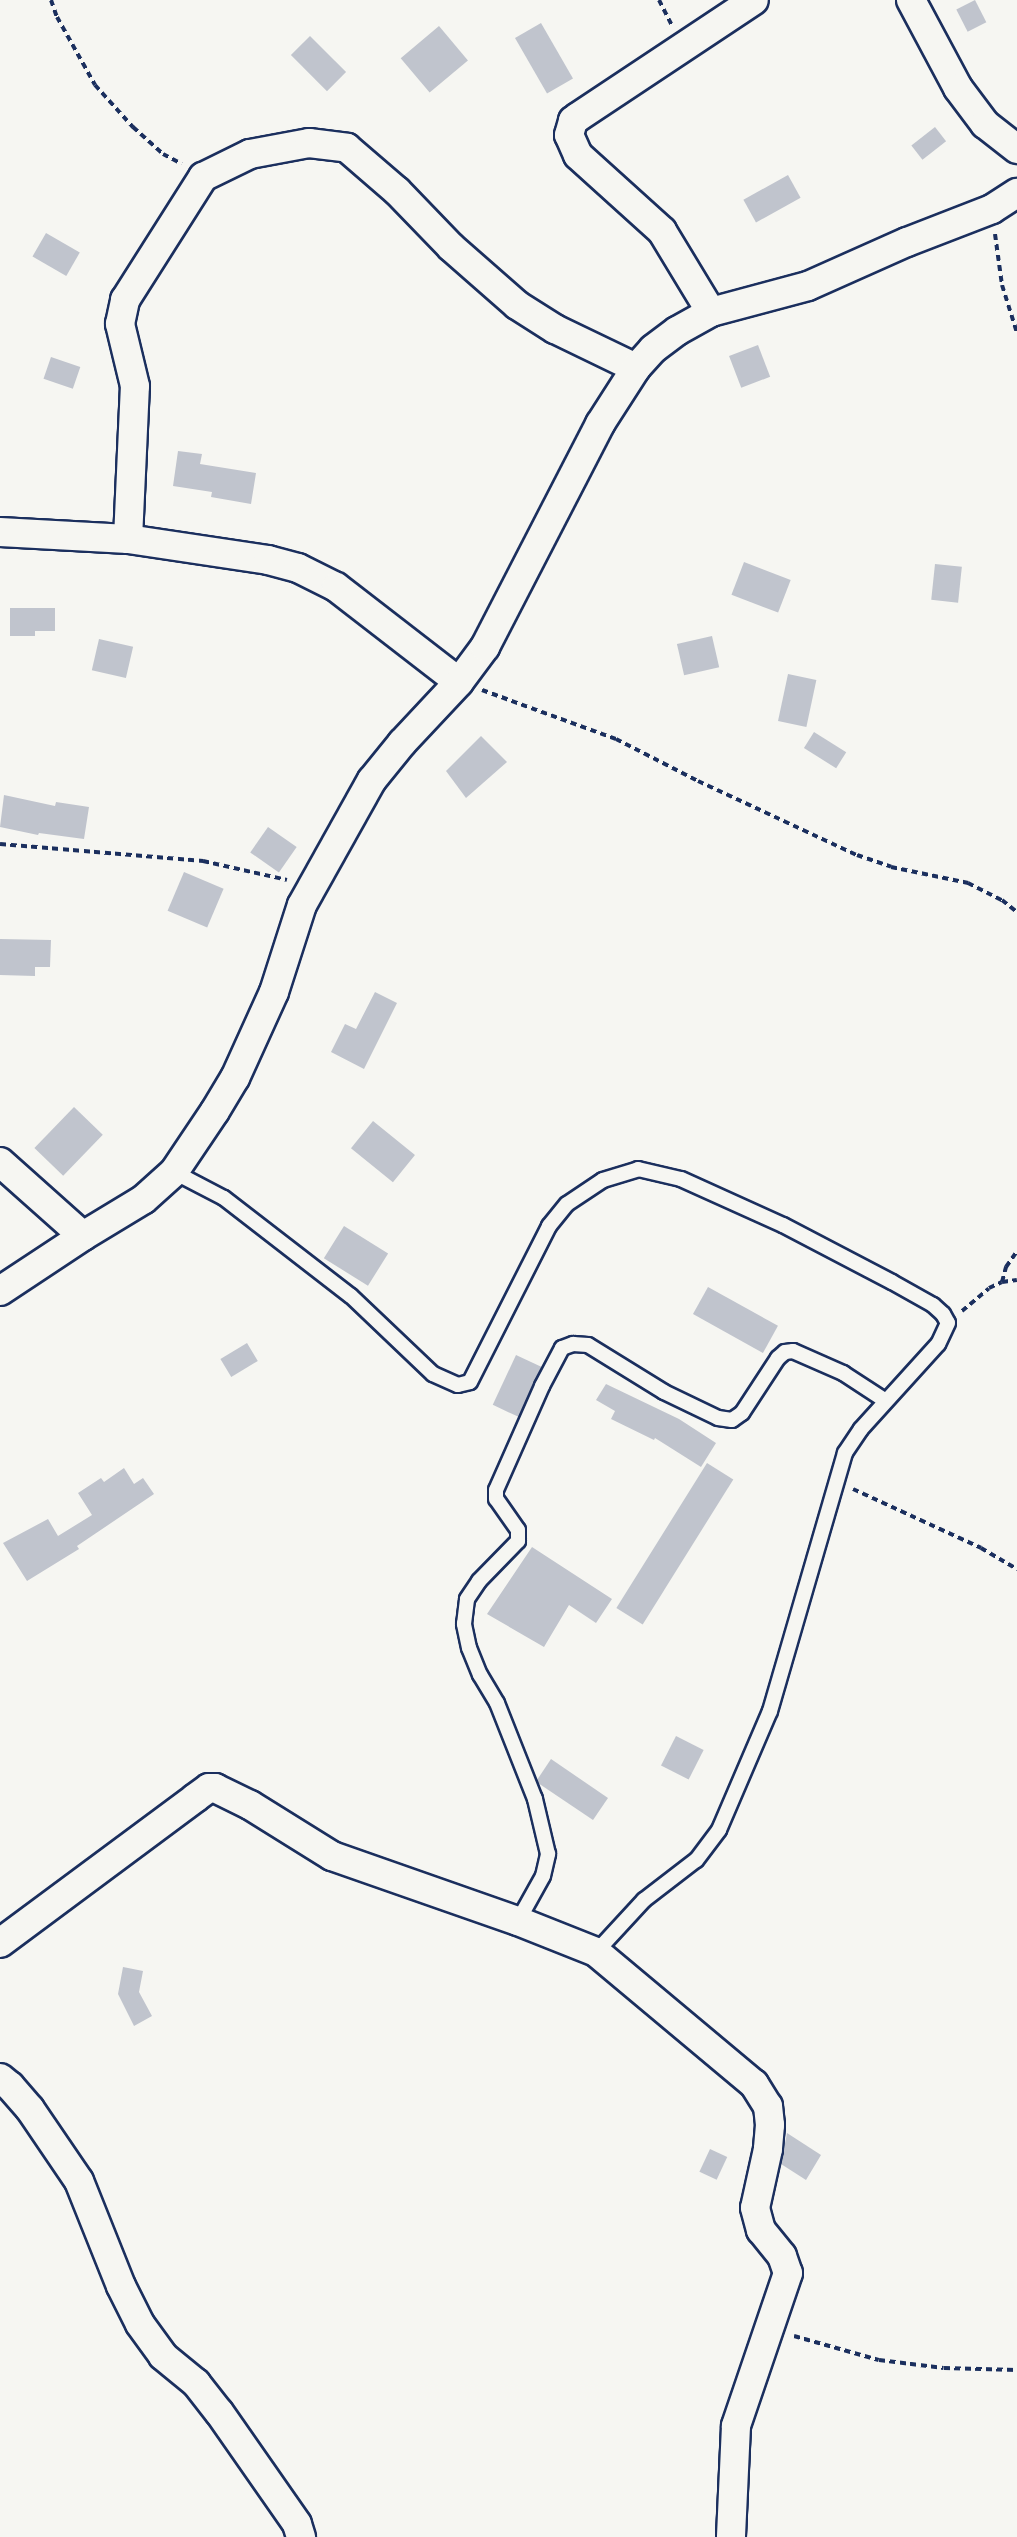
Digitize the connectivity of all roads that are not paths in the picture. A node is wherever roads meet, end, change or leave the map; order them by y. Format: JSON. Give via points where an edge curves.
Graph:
{"nodes":[{"id":1,"x":754,"y":0,"type":"edge"},
{"id":2,"x":910,"y":0,"type":"edge"},
{"id":3,"x":1017,"y":149,"type":"edge"},
{"id":4,"x":1017,"y":193,"type":"edge"},
{"id":5,"x":711,"y":312,"type":"junction"},
{"id":6,"x":636,"y":368,"type":"junction"},
{"id":7,"x":0,"y":532,"type":"edge"},
{"id":8,"x":128,"y":539,"type":"junction"},
{"id":9,"x":459,"y":682,"type":"junction"},
{"id":10,"x":0,"y":1162,"type":"edge"},
{"id":11,"x":174,"y":1172,"type":"junction"},
{"id":12,"x":83,"y":1236,"type":"junction"},
{"id":13,"x":0,"y":1291,"type":"edge"},
{"id":14,"x":886,"y":1401,"type":"junction"},
{"id":15,"x":518,"y":1921,"type":"junction"},
{"id":16,"x":0,"y":1943,"type":"edge"},
{"id":17,"x":596,"y":1952,"type":"junction"},
{"id":18,"x":0,"y":2078,"type":"edge"},
{"id":19,"x":301,"y":2537,"type":"edge"},
{"id":20,"x":731,"y":2537,"type":"edge"}],
"edges":[{"from":1,"to":5,"type":"street","via":[[578,117],[569,135],[578,155],[662,231]]},
{"from":2,"to":3,"type":"street","via":[[958,88],[985,124]]},
{"from":4,"to":5,"type":"street","via":[[992,209],[808,286]]},
{"from":5,"to":6,"type":"street","via":[[677,331]]},
{"from":6,"to":8,"type":"street","via":[[555,329],[517,305],[346,148],[309,143],[250,154],[203,177],[125,300],[122,337],[135,386]]},
{"from":6,"to":9,"type":"street","via":[[600,424],[484,647]]},
{"from":7,"to":8,"type":"street"},
{"from":8,"to":9,"type":"street","via":[[298,568],[336,587]]},
{"from":9,"to":11,"type":"street","via":[[372,780],[302,905],[274,992],[235,1078]]},
{"from":10,"to":12,"type":"street"},
{"from":11,"to":12,"type":"street","via":[[144,1199]]},
{"from":11,"to":14,"type":"lane","via":[[224,1198],[351,1296],[433,1374],[458,1385],[470,1382],[549,1226],[567,1204],[603,1180],[638,1169],[681,1179],[783,1225],[933,1305],[943,1314],[948,1323],[938,1344]]},
{"from":12,"to":13,"type":"street"},
{"from":14,"to":15,"type":"lane","via":[[843,1373],[793,1351],[778,1358],[742,1413],[732,1420],[718,1418],[664,1392],[588,1345],[562,1348],[496,1490],[496,1499],[519,1530],[518,1541],[479,1581],[468,1599],[464,1624],[480,1675],[497,1703],[535,1799],[548,1854],[543,1876]]},
{"from":14,"to":17,"type":"lane","via":[[845,1453],[770,1711],[724,1820],[696,1860],[644,1900]]},
{"from":15,"to":16,"type":"street","via":[[332,1856],[250,1805],[209,1788]]},
{"from":15,"to":17,"type":"street"},
{"from":17,"to":20,"type":"street","via":[[754,2084],[768,2106],[768,2149],[756,2214],[761,2230],[782,2256],[788,2272],[736,2426]]},
{"from":18,"to":19,"type":"street","via":[[30,2109],[79,2181],[140,2324],[163,2356],[196,2383],[219,2412],[297,2524]]}]}
